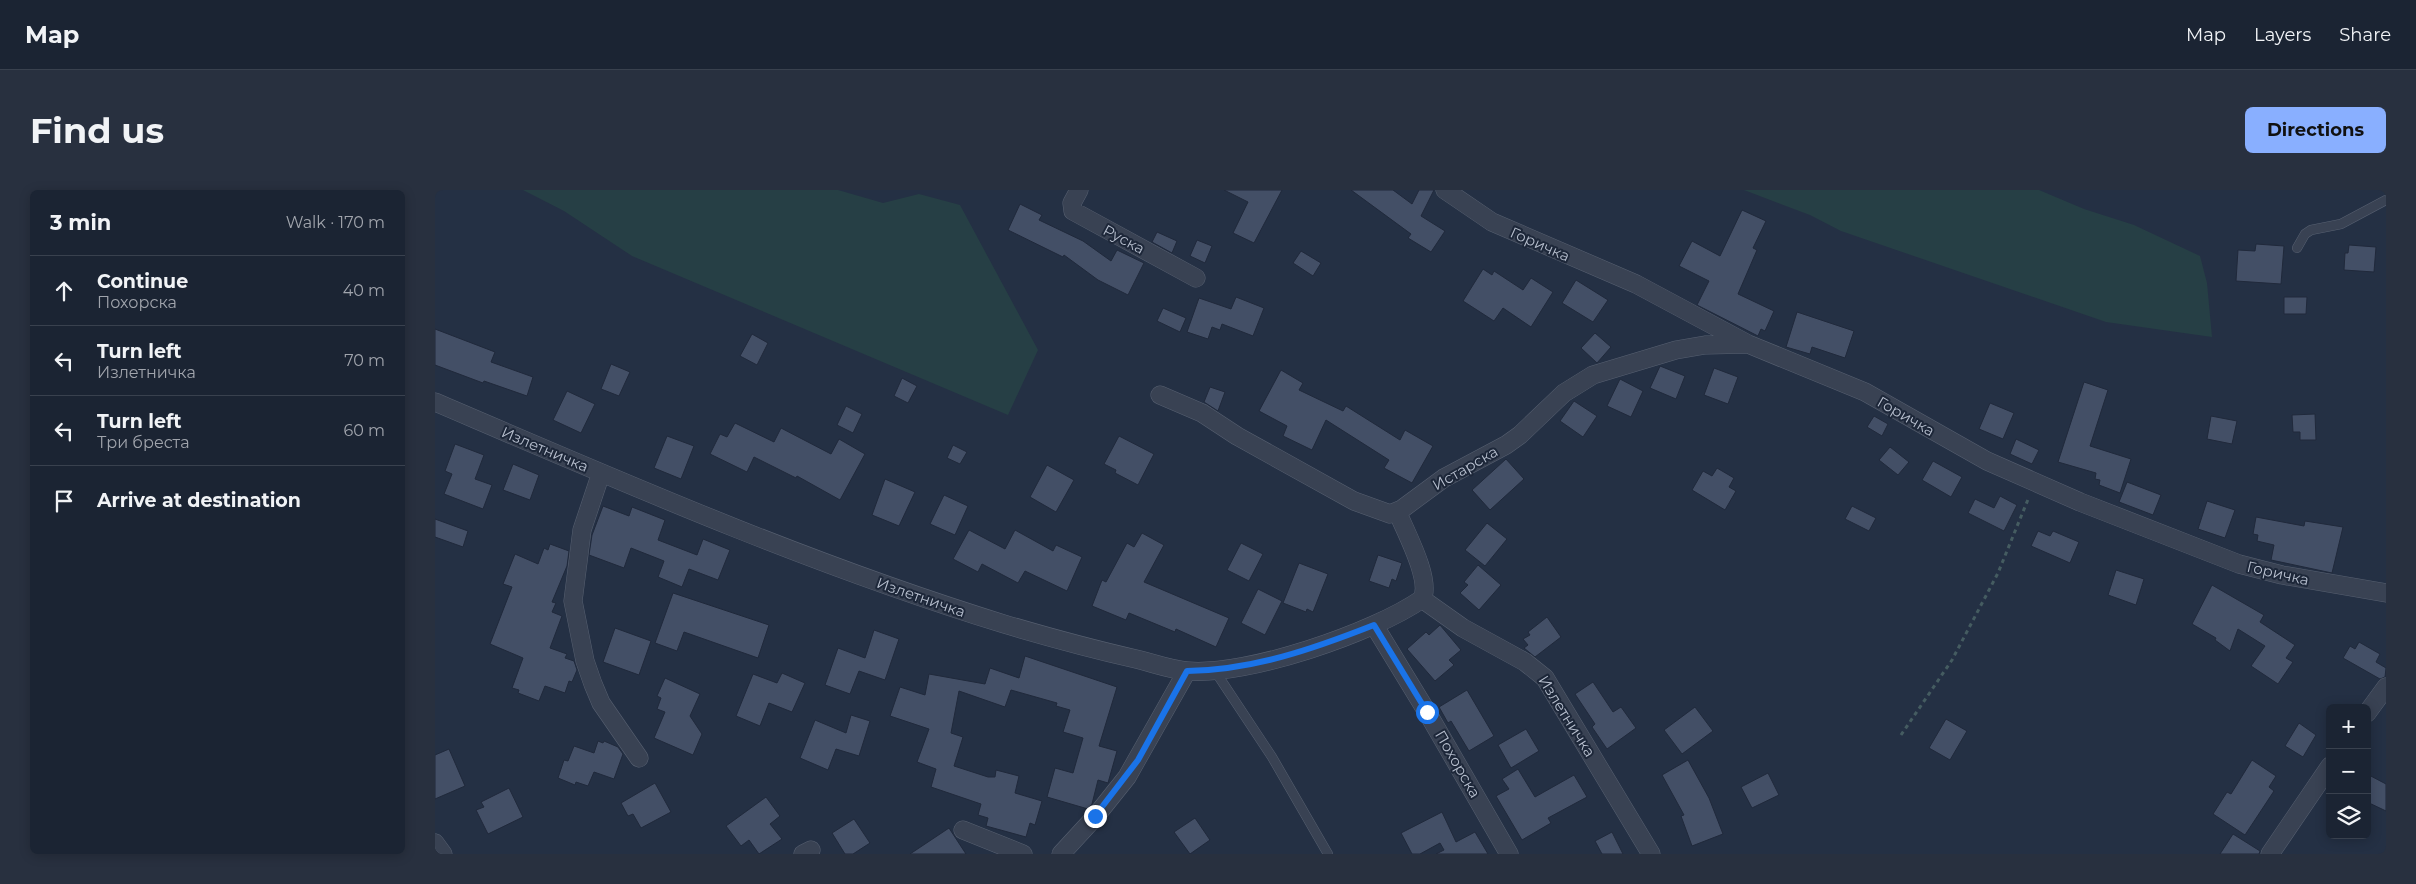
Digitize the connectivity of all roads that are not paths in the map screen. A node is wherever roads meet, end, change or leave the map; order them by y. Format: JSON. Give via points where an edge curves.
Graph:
{"nodes":[{"id":1,"x":1079,"y":190,"type":"edge"},
{"id":2,"x":1445,"y":190,"type":"edge"},
{"id":3,"x":2386,"y":200,"type":"edge"},
{"id":4,"x":2297,"y":248,"type":"dead end"},
{"id":5,"x":1196,"y":278,"type":"dead end"},
{"id":6,"x":1748,"y":344,"type":"junction"},
{"id":7,"x":1160,"y":395,"type":"dead end"},
{"id":8,"x":435,"y":402,"type":"edge"},
{"id":9,"x":601,"y":473,"type":"junction"},
{"id":10,"x":1397,"y":512,"type":"junction"},
{"id":11,"x":2386,"y":593,"type":"edge"},
{"id":12,"x":1422,"y":599,"type":"junction"},
{"id":13,"x":1374,"y":625,"type":"junction"},
{"id":14,"x":1187,"y":671,"type":"junction"},
{"id":15,"x":1215,"y":671,"type":"junction"},
{"id":16,"x":2386,"y":687,"type":"edge"},
{"id":17,"x":2371,"y":708,"type":"edge"},
{"id":18,"x":639,"y":758,"type":"dead end"},
{"id":19,"x":2326,"y":772,"type":"edge"},
{"id":20,"x":963,"y":830,"type":"dead end"},
{"id":21,"x":435,"y":843,"type":"edge"},
{"id":22,"x":443,"y":854,"type":"edge"},
{"id":23,"x":1023,"y":854,"type":"edge"},
{"id":24,"x":1061,"y":854,"type":"edge"},
{"id":25,"x":1328,"y":854,"type":"edge"},
{"id":26,"x":1509,"y":854,"type":"edge"},
{"id":27,"x":1651,"y":854,"type":"edge"},
{"id":28,"x":2270,"y":854,"type":"edge"}],
"edges":[{"from":1,"to":5,"type":"street","name":"Руска","via":[[1073,211]]},
{"from":2,"to":6,"type":"street","name":"Горичка","via":[[1492,222],[1636,284]]},
{"from":3,"to":4,"type":"lane","via":[[2341,224],[2311,230]]},
{"from":6,"to":10,"type":"street","name":"Истарска","via":[[1705,345],[1676,350],[1593,375],[1564,392],[1520,435],[1444,478]]},
{"from":6,"to":11,"type":"street","name":"Горичка","via":[[1865,392],[1987,461],[2172,539],[2239,564]]},
{"from":7,"to":10,"type":"street","via":[[1202,412],[1237,436],[1354,501],[1384,513]]},
{"from":8,"to":9,"type":"street","name":"Излетничка"},
{"from":9,"to":14,"type":"street","name":"Излетничка","via":[[913,596],[1029,631]]},
{"from":9,"to":18,"type":"street","via":[[582,530],[573,601],[593,684],[601,703]]},
{"from":10,"to":12,"type":"street","via":[[1423,576]]},
{"from":12,"to":13,"type":"street","name":"Излетничка"},
{"from":12,"to":27,"type":"street","name":"Излетничка","via":[[1463,628],[1530,665],[1545,678]]},
{"from":13,"to":15,"type":"street","name":"Излетничка","via":[[1281,658]]},
{"from":13,"to":26,"type":"street","name":"Похорска"},
{"from":14,"to":15,"type":"street","name":"Излетничка"},
{"from":14,"to":24,"type":"street","via":[[1127,777]]},
{"from":15,"to":25,"type":"lane","via":[[1272,756]]},
{"from":16,"to":17,"type":"street"},
{"from":19,"to":28,"type":"street"},
{"from":20,"to":23,"type":"street"},
{"from":21,"to":22,"type":"street"}]}
